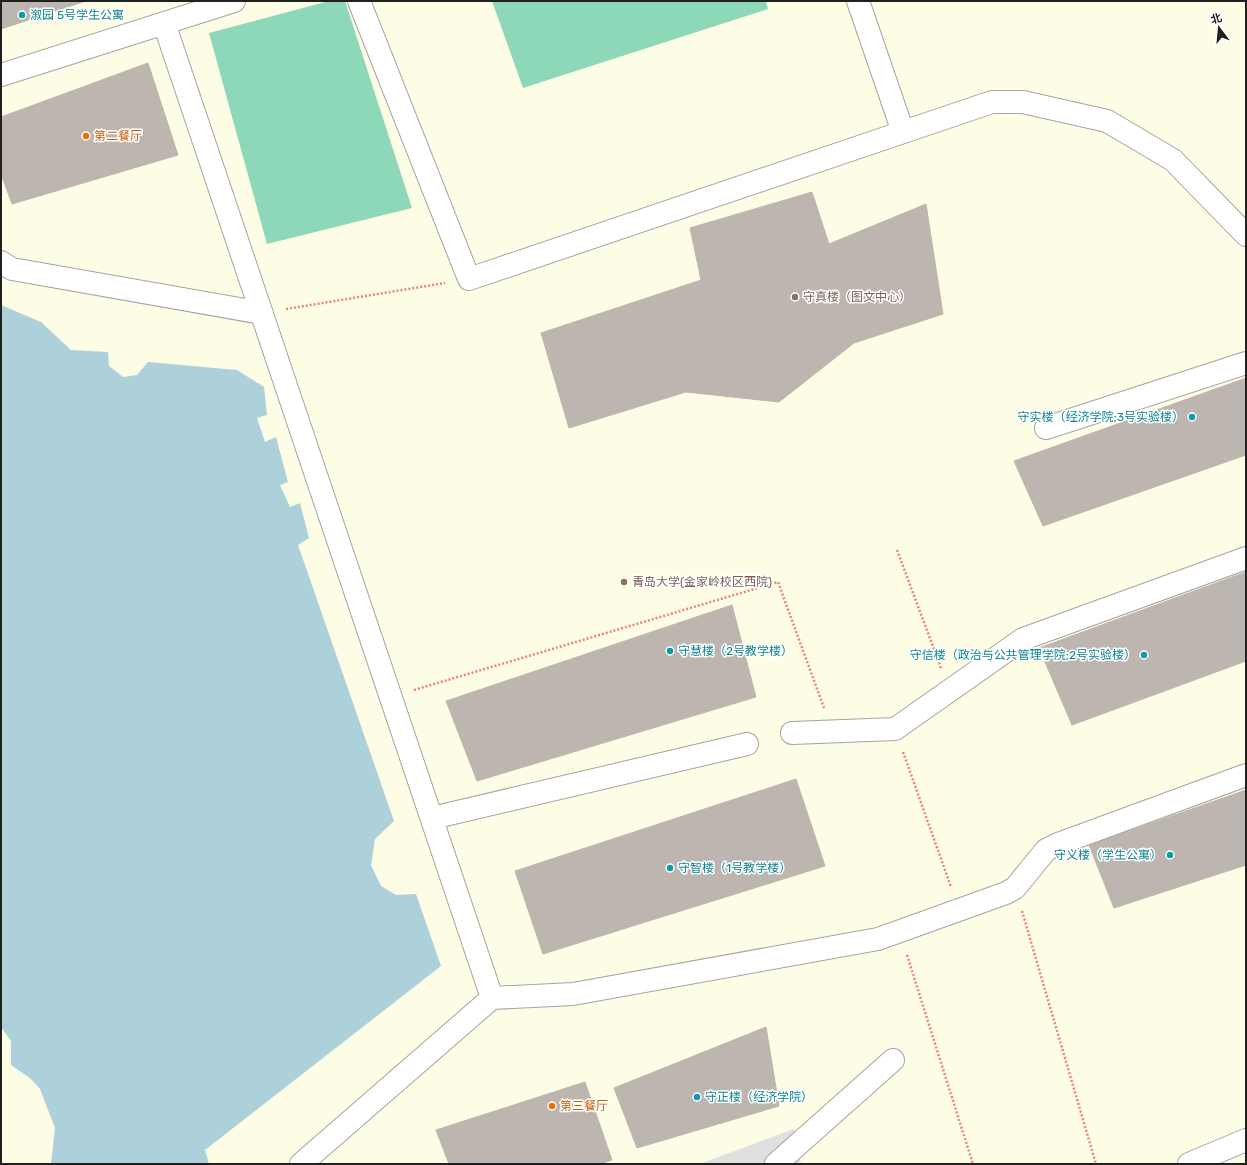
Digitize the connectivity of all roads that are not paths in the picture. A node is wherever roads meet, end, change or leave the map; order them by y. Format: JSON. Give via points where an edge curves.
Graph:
{"nodes":[{"id":1,"x":234,"y":1,"type":"edge"},
{"id":2,"x":359,"y":1,"type":"edge"},
{"id":3,"x":858,"y":1,"type":"edge"},
{"id":4,"x":174,"y":14,"type":"edge"},
{"id":5,"x":1,"y":75,"type":"edge"},
{"id":6,"x":903,"y":132,"type":"junction"},
{"id":7,"x":1246,"y":235,"type":"edge"},
{"id":8,"x":1,"y":262,"type":"edge"},
{"id":9,"x":262,"y":313,"type":"junction"},
{"id":10,"x":1246,"y":363,"type":"edge"},
{"id":11,"x":1046,"y":428,"type":"dead end"},
{"id":12,"x":1246,"y":558,"type":"edge"},
{"id":13,"x":792,"y":733,"type":"dead end"},
{"id":14,"x":747,"y":744,"type":"dead end"},
{"id":15,"x":1246,"y":775,"type":"edge"},
{"id":16,"x":432,"y":818,"type":"junction"},
{"id":17,"x":492,"y":998,"type":"junction"},
{"id":18,"x":893,"y":1060,"type":"dead end"},
{"id":19,"x":1246,"y":1140,"type":"edge"},
{"id":20,"x":301,"y":1164,"type":"edge"},
{"id":21,"x":776,"y":1164,"type":"edge"},
{"id":22,"x":1189,"y":1164,"type":"edge"}],
"edges":[{"from":1,"to":4,"type":"lane"},
{"from":2,"to":6,"type":"lane","via":[[470,279]]},
{"from":3,"to":6,"type":"lane"},
{"from":4,"to":5,"type":"lane"},
{"from":4,"to":9,"type":"lane"},
{"from":6,"to":7,"type":"lane","via":[[992,102],[1023,102],[1107,121],[1173,160]]},
{"from":8,"to":9,"type":"lane","via":[[12,269]]},
{"from":9,"to":16,"type":"lane"},
{"from":10,"to":11,"type":"lane"},
{"from":12,"to":13,"type":"lane","via":[[1023,639],[895,729]]},
{"from":14,"to":16,"type":"lane"},
{"from":15,"to":17,"type":"lane","via":[[1058,844],[1046,850],[1015,888],[1006,893],[878,939],[573,994]]},
{"from":16,"to":17,"type":"lane"},
{"from":17,"to":20,"type":"lane"},
{"from":18,"to":21,"type":"lane"},
{"from":19,"to":22,"type":"lane"}]}
